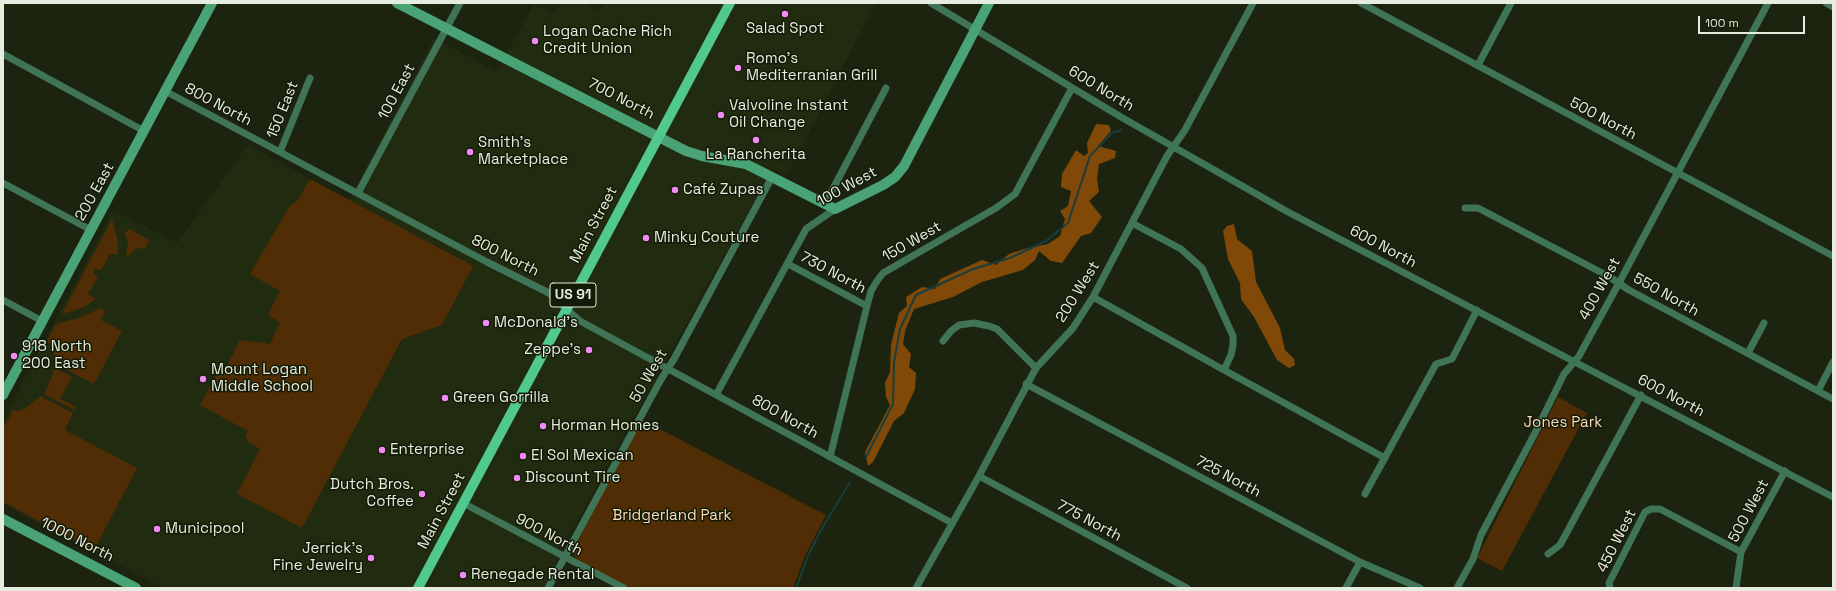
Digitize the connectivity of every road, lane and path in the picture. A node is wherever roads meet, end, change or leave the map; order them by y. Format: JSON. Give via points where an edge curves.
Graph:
{"nodes":[{"id":1,"x":212,"y":3,"type":"edge"},
{"id":2,"x":397,"y":3,"type":"edge"},
{"id":3,"x":460,"y":3,"type":"edge"},
{"id":4,"x":730,"y":3,"type":"edge"},
{"id":5,"x":931,"y":3,"type":"edge"},
{"id":6,"x":989,"y":3,"type":"edge"},
{"id":7,"x":1253,"y":3,"type":"edge"},
{"id":8,"x":1361,"y":3,"type":"edge"},
{"id":9,"x":1511,"y":3,"type":"edge"},
{"id":10,"x":1768,"y":3,"type":"edge"},
{"id":11,"x":1826,"y":3,"type":"edge"},
{"id":12,"x":1833,"y":7,"type":"edge"},
{"id":13,"x":446,"y":28,"type":"junction"},
{"id":14,"x":975,"y":28,"type":"junction"},
{"id":15,"x":3,"y":54,"type":"edge"},
{"id":16,"x":1478,"y":66,"type":"junction"},
{"id":17,"x":310,"y":78,"type":"dead end"},
{"id":18,"x":886,"y":88,"type":"dead end"},
{"id":19,"x":1072,"y":88,"type":"junction"},
{"id":20,"x":165,"y":91,"type":"junction"},
{"id":21,"x":144,"y":131,"type":"junction"},
{"id":22,"x":658,"y":136,"type":"junction"},
{"id":23,"x":1173,"y":147,"type":"junction"},
{"id":24,"x":280,"y":152,"type":"junction"},
{"id":25,"x":1677,"y":174,"type":"junction"},
{"id":26,"x":772,"y":177,"type":"junction"},
{"id":27,"x":3,"y":183,"type":"edge"},
{"id":28,"x":358,"y":194,"type":"junction"},
{"id":29,"x":825,"y":204,"type":"junction"},
{"id":30,"x":1465,"y":208,"type":"dead end"},
{"id":31,"x":835,"y":209,"type":"junction"},
{"id":32,"x":1132,"y":223,"type":"junction"},
{"id":33,"x":91,"y":230,"type":"junction"},
{"id":34,"x":1833,"y":256,"type":"edge"},
{"id":35,"x":788,"y":264,"type":"junction"},
{"id":36,"x":1619,"y":283,"type":"junction"},
{"id":37,"x":1093,"y":297,"type":"junction"},
{"id":38,"x":3,"y":300,"type":"edge"},
{"id":39,"x":867,"y":306,"type":"junction"},
{"id":40,"x":567,"y":307,"type":"junction"},
{"id":41,"x":1477,"y":310,"type":"junction"},
{"id":42,"x":42,"y":320,"type":"junction"},
{"id":43,"x":1764,"y":323,"type":"dead end"},
{"id":44,"x":943,"y":341,"type":"dead end"},
{"id":45,"x":1748,"y":353,"type":"junction"},
{"id":46,"x":1574,"y":361,"type":"junction"},
{"id":47,"x":1833,"y":362,"type":"edge"},
{"id":48,"x":1036,"y":368,"type":"junction"},
{"id":49,"x":668,"y":369,"type":"junction"},
{"id":50,"x":1224,"y":370,"type":"junction"},
{"id":51,"x":1026,"y":384,"type":"junction"},
{"id":52,"x":1818,"y":390,"type":"junction"},
{"id":53,"x":3,"y":395,"type":"edge"},
{"id":54,"x":716,"y":395,"type":"junction"},
{"id":55,"x":1641,"y":395,"type":"junction"},
{"id":56,"x":1833,"y":398,"type":"edge"},
{"id":57,"x":830,"y":456,"type":"junction"},
{"id":58,"x":1385,"y":458,"type":"junction"},
{"id":59,"x":1785,"y":472,"type":"junction"},
{"id":60,"x":979,"y":476,"type":"junction"},
{"id":61,"x":1365,"y":494,"type":"dead end"},
{"id":62,"x":1833,"y":497,"type":"edge"},
{"id":63,"x":463,"y":503,"type":"junction"},
{"id":64,"x":3,"y":519,"type":"edge"},
{"id":65,"x":952,"y":523,"type":"junction"},
{"id":66,"x":1742,"y":552,"type":"junction"},
{"id":67,"x":1548,"y":554,"type":"dead end"},
{"id":68,"x":564,"y":558,"type":"junction"},
{"id":69,"x":1360,"y":562,"type":"junction"},
{"id":70,"x":1185,"y":587,"type":"edge"},
{"id":71,"x":136,"y":588,"type":"edge"},
{"id":72,"x":418,"y":588,"type":"edge"},
{"id":73,"x":548,"y":588,"type":"edge"},
{"id":74,"x":624,"y":588,"type":"edge"},
{"id":75,"x":916,"y":588,"type":"edge"},
{"id":76,"x":1346,"y":588,"type":"edge"},
{"id":77,"x":1420,"y":588,"type":"edge"},
{"id":78,"x":1457,"y":588,"type":"edge"},
{"id":79,"x":1610,"y":588,"type":"edge"},
{"id":80,"x":1736,"y":588,"type":"edge"}],
"edges":[{"from":1,"to":20,"type":"street","name":"200 East"},
{"from":2,"to":13,"type":"street","name":"700 North"},
{"from":3,"to":13,"type":"street","name":"100 East"},
{"from":4,"to":22,"type":"main road","name":"Main Street","number":"US 91"},
{"from":5,"to":14,"type":"street","name":"600 North"},
{"from":6,"to":14,"type":"street","name":"100 West"},
{"from":7,"to":23,"type":"street","name":"200 West","via":[[1185,130]]},
{"from":8,"to":16,"type":"street","name":"500 North"},
{"from":9,"to":16,"type":"street"},
{"from":10,"to":25,"type":"street","name":"400 West"},
{"from":11,"to":12,"type":"street"},
{"from":13,"to":22,"type":"street","name":"700 North"},
{"from":13,"to":28,"type":"street","name":"100 East"},
{"from":14,"to":19,"type":"street","name":"600 North"},
{"from":14,"to":31,"type":"street","name":"100 West","via":[[904,166],[895,177],[883,185]]},
{"from":15,"to":21,"type":"street"},
{"from":16,"to":25,"type":"street","name":"500 North"},
{"from":17,"to":24,"type":"street","name":"150 East"},
{"from":18,"to":29,"type":"street"},
{"from":19,"to":23,"type":"street","name":"600 North"},
{"from":19,"to":39,"type":"street","name":"150 West","via":[[1015,194],[996,208],[883,274],[871,291]]},
{"from":20,"to":21,"type":"street","name":"200 East"},
{"from":20,"to":24,"type":"street","name":"800 North"},
{"from":21,"to":33,"type":"street","name":"200 East"},
{"from":22,"to":26,"type":"street","name":"700 North","via":[[686,151],[746,164]]},
{"from":22,"to":40,"type":"main road","name":"Main Street","number":"US 91"},
{"from":23,"to":32,"type":"street","name":"200 West"},
{"from":23,"to":41,"type":"street","name":"600 North","via":[[1288,212]]},
{"from":24,"to":28,"type":"street","name":"800 North"},
{"from":25,"to":34,"type":"street","name":"500 North"},
{"from":25,"to":36,"type":"street","name":"400 West"},
{"from":26,"to":29,"type":"street","name":"700 North"},
{"from":26,"to":49,"type":"street","name":"50 West"},
{"from":27,"to":33,"type":"street"},
{"from":28,"to":40,"type":"street","name":"800 North","via":[[549,293]]},
{"from":29,"to":31,"type":"street","name":"700 North"},
{"from":30,"to":36,"type":"street","name":"550 North","via":[[1478,208]]},
{"from":31,"to":35,"type":"street","name":"100 West","via":[[806,229]]},
{"from":32,"to":37,"type":"street","name":"200 West"},
{"from":32,"to":50,"type":"street","via":[[1181,249],[1202,268],[1232,336],[1231,355]]},
{"from":33,"to":42,"type":"street","name":"200 East"},
{"from":35,"to":39,"type":"street","name":"730 North"},
{"from":35,"to":54,"type":"street","name":"100 West"},
{"from":36,"to":45,"type":"street","name":"550 North"},
{"from":36,"to":46,"type":"street","name":"400 West"},
{"from":37,"to":48,"type":"street","name":"200 West","via":[[1073,328]]},
{"from":37,"to":50,"type":"street"},
{"from":38,"to":42,"type":"street"},
{"from":39,"to":57,"type":"street","name":"150 West"},
{"from":40,"to":49,"type":"street","name":"800 North","via":[[580,321]]},
{"from":40,"to":63,"type":"main road","name":"Main Street","number":"US 91"},
{"from":41,"to":46,"type":"street","name":"600 North"},
{"from":41,"to":58,"type":"street","via":[[1452,359],[1436,364]]},
{"from":42,"to":53,"type":"street","name":"200 East"},
{"from":43,"to":45,"type":"street"},
{"from":44,"to":48,"type":"street","via":[[959,325],[974,323],[989,326],[997,329]]},
{"from":45,"to":52,"type":"street","name":"550 North"},
{"from":46,"to":55,"type":"street","name":"600 North"},
{"from":46,"to":78,"type":"street","name":"400 West","via":[[1564,374],[1481,535],[1473,559]]},
{"from":47,"to":52,"type":"street"},
{"from":48,"to":51,"type":"street","name":"200 West"},
{"from":49,"to":54,"type":"street","name":"800 North"},
{"from":49,"to":68,"type":"street","name":"50 West"},
{"from":50,"to":58,"type":"street"},
{"from":51,"to":60,"type":"street","name":"200 West"},
{"from":51,"to":69,"type":"street","name":"725 North"},
{"from":52,"to":56,"type":"street","name":"550 North"},
{"from":54,"to":57,"type":"street","name":"800 North"},
{"from":55,"to":59,"type":"street","name":"600 North"},
{"from":55,"to":67,"type":"street","via":[[1560,545]]},
{"from":57,"to":65,"type":"street","name":"800 North"},
{"from":58,"to":61,"type":"street"},
{"from":59,"to":62,"type":"street","name":"600 North"},
{"from":59,"to":66,"type":"street","name":"500 West"},
{"from":60,"to":65,"type":"street","name":"200 West"},
{"from":60,"to":70,"type":"street","name":"775 North"},
{"from":63,"to":68,"type":"street","name":"900 North"},
{"from":63,"to":72,"type":"main road","name":"Main Street","number":"US 91"},
{"from":64,"to":71,"type":"street","name":"1000 North"},
{"from":65,"to":75,"type":"street","name":"200 West"},
{"from":66,"to":79,"type":"street","name":"450 West","via":[[1660,510],[1651,508],[1644,512],[1609,583]]},
{"from":66,"to":80,"type":"street","name":"500 West"},
{"from":68,"to":73,"type":"street","name":"50 West"},
{"from":68,"to":74,"type":"street","name":"900 North"},
{"from":69,"to":76,"type":"street"},
{"from":69,"to":77,"type":"street","name":"725 North"}]}
